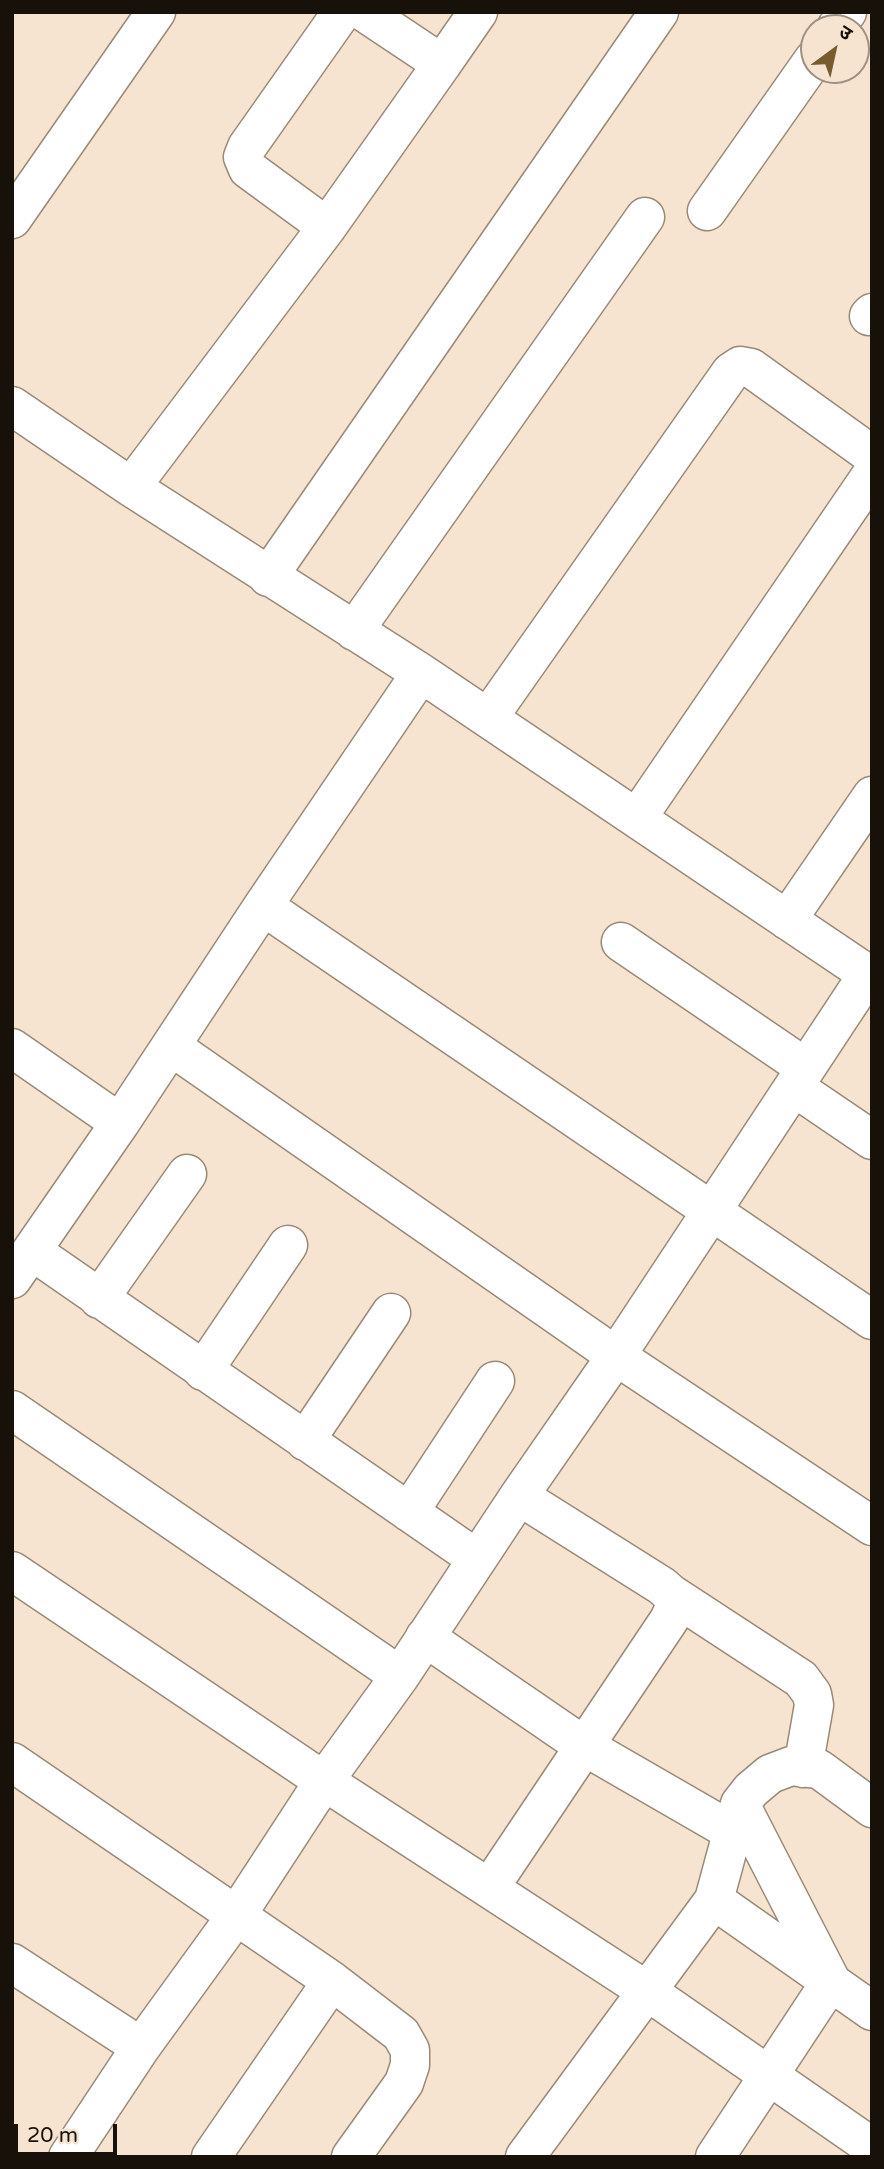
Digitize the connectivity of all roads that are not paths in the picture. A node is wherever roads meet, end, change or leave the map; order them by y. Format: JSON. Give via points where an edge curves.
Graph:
{"nodes":[{"id":1,"x":156,"y":12,"type":"edge"},
{"id":2,"x":342,"y":12,"type":"edge"},
{"id":3,"x":364,"y":12,"type":"edge"},
{"id":4,"x":478,"y":12,"type":"edge"},
{"id":5,"x":659,"y":12,"type":"edge"},
{"id":6,"x":442,"y":64,"type":"junction"},
{"id":7,"x":800,"y":79,"type":"edge"},
{"id":8,"x":707,"y":211,"type":"dead end"},
{"id":9,"x":645,"y":217,"type":"dead end"},
{"id":10,"x":12,"y":219,"type":"edge"},
{"id":11,"x":327,"y":227,"type":"junction"},
{"id":12,"x":12,"y":406,"type":"edge"},
{"id":13,"x":872,"y":455,"type":"edge"},
{"id":14,"x":872,"y":474,"type":"edge"},
{"id":15,"x":131,"y":488,"type":"junction"},
{"id":16,"x":268,"y":577,"type":"junction"},
{"id":17,"x":354,"y":631,"type":"junction"},
{"id":18,"x":421,"y":673,"type":"junction"},
{"id":19,"x":488,"y":718,"type":"junction"},
{"id":20,"x":872,"y":796,"type":"edge"},
{"id":21,"x":638,"y":818,"type":"junction"},
{"id":22,"x":263,"y":906,"type":"junction"},
{"id":23,"x":787,"y":920,"type":"junction"},
{"id":24,"x":621,"y":942,"type":"dead end"},
{"id":25,"x":870,"y":976,"type":"edge"},
{"id":26,"x":172,"y":1047,"type":"junction"},
{"id":27,"x":12,"y":1048,"type":"edge"},
{"id":28,"x":800,"y":1078,"type":"junction"},
{"id":29,"x":120,"y":1123,"type":"junction"},
{"id":30,"x":872,"y":1140,"type":"edge"},
{"id":31,"x":187,"y":1174,"type":"dead end"},
{"id":32,"x":711,"y":1212,"type":"junction"},
{"id":33,"x":288,"y":1245,"type":"dead end"},
{"id":34,"x":18,"y":1268,"type":"edge"},
{"id":35,"x":99,"y":1299,"type":"junction"},
{"id":36,"x":391,"y":1313,"type":"dead end"},
{"id":37,"x":872,"y":1320,"type":"edge"},
{"id":38,"x":616,"y":1356,"type":"junction"},
{"id":39,"x":202,"y":1371,"type":"junction"},
{"id":40,"x":495,"y":1381,"type":"dead end"},
{"id":41,"x":12,"y":1410,"type":"edge"},
{"id":42,"x":305,"y":1441,"type":"junction"},
{"id":43,"x":519,"y":1496,"type":"junction"},
{"id":44,"x":409,"y":1512,"type":"junction"},
{"id":45,"x":872,"y":1526,"type":"edge"},
{"id":46,"x":477,"y":1559,"type":"junction"},
{"id":47,"x":12,"y":1571,"type":"edge"},
{"id":48,"x":671,"y":1594,"type":"junction"},
{"id":49,"x":425,"y":1637,"type":"junction"},
{"id":50,"x":400,"y":1676,"type":"junction"},
{"id":51,"x":584,"y":1746,"type":"junction"},
{"id":52,"x":12,"y":1762,"type":"edge"},
{"id":53,"x":803,"y":1768,"type":"junction"},
{"id":54,"x":324,"y":1781,"type":"junction"},
{"id":55,"x":872,"y":1808,"type":"edge"},
{"id":56,"x":737,"y":1818,"type":"junction"},
{"id":57,"x":490,"y":1887,"type":"junction"},
{"id":58,"x":714,"y":1900,"type":"junction"},
{"id":59,"x":236,"y":1916,"type":"junction"},
{"id":60,"x":12,"y":1963,"type":"edge"},
{"id":61,"x":332,"y":1981,"type":"junction"},
{"id":62,"x":831,"y":1981,"type":"junction"},
{"id":63,"x":646,"y":1991,"type":"junction"},
{"id":64,"x":872,"y":2011,"type":"edge"},
{"id":65,"x":141,"y":2048,"type":"junction"},
{"id":66,"x":767,"y":2076,"type":"junction"},
{"id":67,"x":872,"y":2147,"type":"edge"},
{"id":68,"x":68,"y":2157,"type":"edge"},
{"id":69,"x":211,"y":2157,"type":"edge"},
{"id":70,"x":351,"y":2157,"type":"edge"},
{"id":71,"x":525,"y":2157,"type":"edge"},
{"id":72,"x":715,"y":2157,"type":"edge"}],
"edges":[{"from":1,"to":10,"type":"street"},
{"from":2,"to":11,"type":"street","via":[[243,157],[248,169]]},
{"from":3,"to":6,"type":"street"},
{"from":4,"to":6,"type":"street"},
{"from":5,"to":16,"type":"street"},
{"from":6,"to":11,"type":"street"},
{"from":7,"to":8,"type":"street"},
{"from":9,"to":17,"type":"street"},
{"from":11,"to":15,"type":"street"},
{"from":12,"to":15,"type":"street"},
{"from":13,"to":19,"type":"street","via":[[751,368],[740,366],[731,372]]},
{"from":14,"to":21,"type":"street"},
{"from":15,"to":16,"type":"street"},
{"from":16,"to":17,"type":"street"},
{"from":17,"to":18,"type":"street"},
{"from":18,"to":19,"type":"street"},
{"from":18,"to":22,"type":"street"},
{"from":19,"to":21,"type":"street"},
{"from":20,"to":23,"type":"street"},
{"from":21,"to":23,"type":"street"},
{"from":22,"to":26,"type":"street"},
{"from":22,"to":32,"type":"street"},
{"from":23,"to":25,"type":"street"},
{"from":24,"to":28,"type":"street"},
{"from":25,"to":28,"type":"street"},
{"from":26,"to":29,"type":"street"},
{"from":26,"to":38,"type":"street"},
{"from":27,"to":29,"type":"street"},
{"from":28,"to":30,"type":"street"},
{"from":28,"to":32,"type":"street"},
{"from":29,"to":34,"type":"street"},
{"from":31,"to":35,"type":"street"},
{"from":32,"to":37,"type":"street"},
{"from":32,"to":38,"type":"street"},
{"from":33,"to":39,"type":"street"},
{"from":34,"to":35,"type":"street"},
{"from":35,"to":39,"type":"street"},
{"from":36,"to":42,"type":"street"},
{"from":38,"to":43,"type":"street"},
{"from":38,"to":45,"type":"street"},
{"from":39,"to":42,"type":"street"},
{"from":40,"to":44,"type":"street"},
{"from":41,"to":50,"type":"street"},
{"from":42,"to":44,"type":"street"},
{"from":43,"to":46,"type":"street"},
{"from":43,"to":48,"type":"street"},
{"from":44,"to":46,"type":"street"},
{"from":46,"to":49,"type":"street"},
{"from":47,"to":54,"type":"street"},
{"from":48,"to":51,"type":"street","via":[[676,1605],[669,1620]]},
{"from":48,"to":53,"type":"street","via":[[801,1679],[813,1694]]},
{"from":49,"to":50,"type":"street"},
{"from":49,"to":51,"type":"street"},
{"from":50,"to":54,"type":"street"},
{"from":51,"to":56,"type":"street"},
{"from":51,"to":57,"type":"street"},
{"from":52,"to":59,"type":"street"},
{"from":53,"to":55,"type":"street","via":[[818,1769]]},
{"from":53,"to":56,"type":"street","via":[[791,1766],[771,1774],[751,1790]]},
{"from":54,"to":57,"type":"street"},
{"from":54,"to":59,"type":"street"},
{"from":56,"to":58,"type":"street"},
{"from":56,"to":62,"type":"street"},
{"from":57,"to":63,"type":"street"},
{"from":58,"to":62,"type":"street"},
{"from":58,"to":63,"type":"street"},
{"from":59,"to":61,"type":"street"},
{"from":59,"to":65,"type":"street"},
{"from":60,"to":65,"type":"street"},
{"from":61,"to":69,"type":"street"},
{"from":61,"to":70,"type":"street","via":[[401,2034],[410,2050],[404,2082]]},
{"from":62,"to":64,"type":"street"},
{"from":62,"to":66,"type":"street"},
{"from":63,"to":66,"type":"street"},
{"from":63,"to":71,"type":"street"},
{"from":65,"to":68,"type":"street"},
{"from":66,"to":67,"type":"street"},
{"from":66,"to":72,"type":"street"}]}
